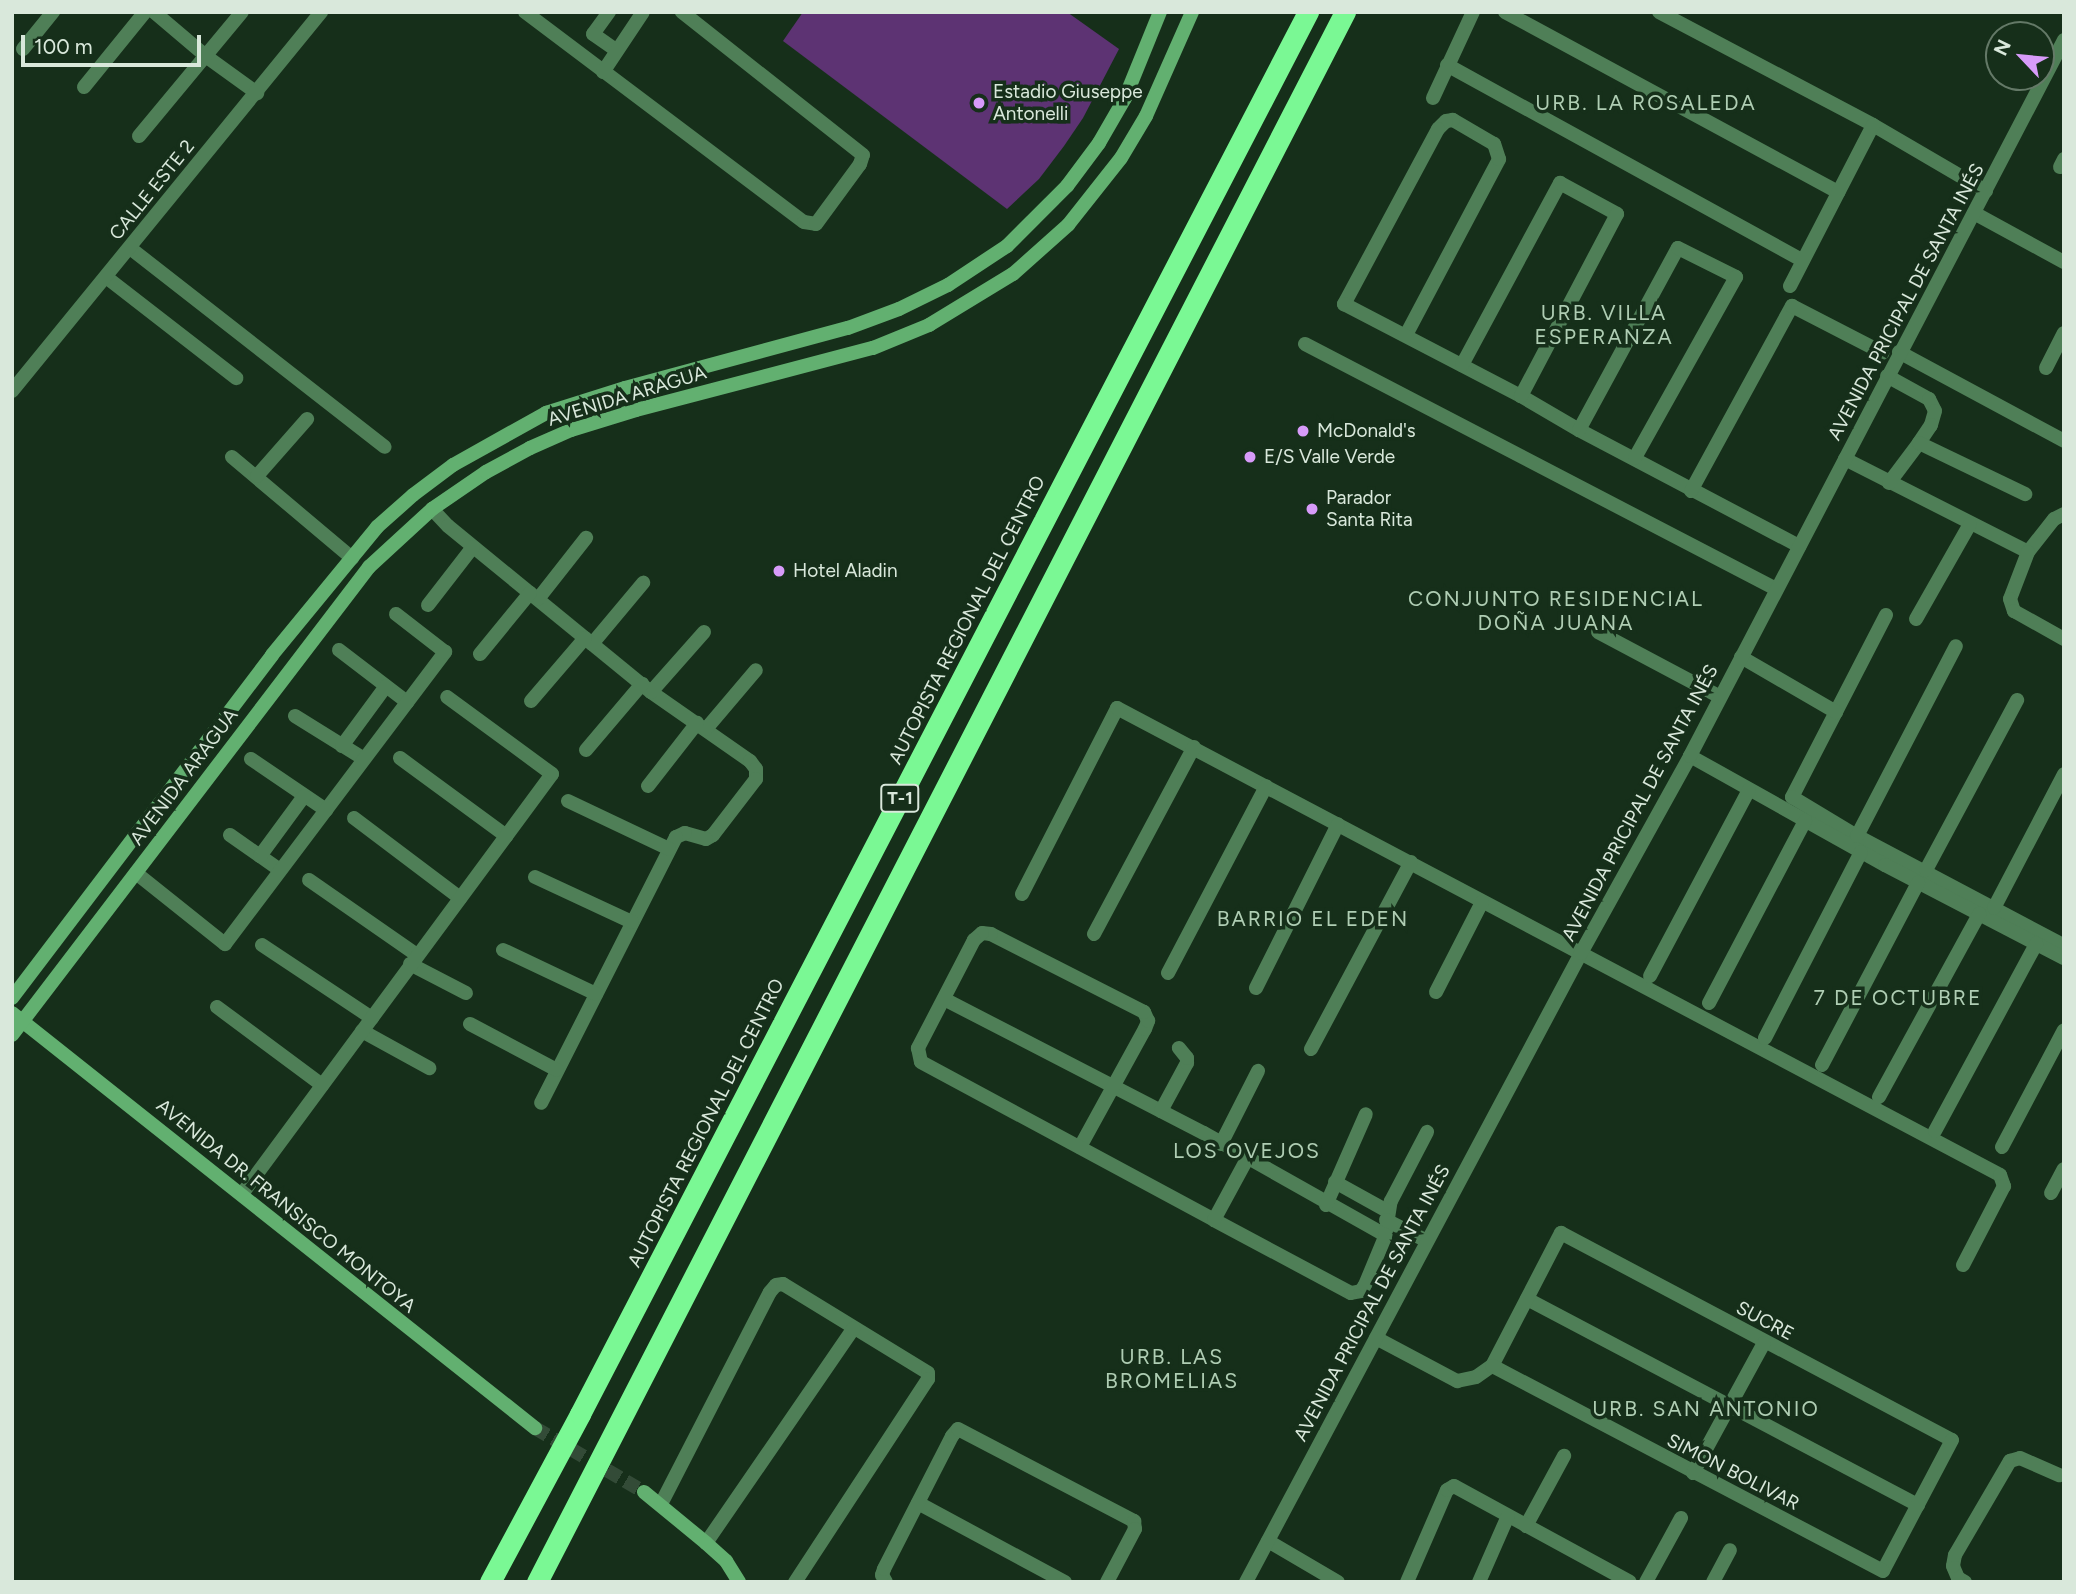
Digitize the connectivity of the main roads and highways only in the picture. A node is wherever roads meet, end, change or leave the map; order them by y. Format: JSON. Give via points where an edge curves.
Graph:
{"nodes":[{"id":1,"x":1308,"y":12,"type":"edge"},
{"id":2,"x":1345,"y":12,"type":"edge"},
{"id":3,"x":490,"y":1582,"type":"edge"},
{"id":4,"x":537,"y":1582,"type":"edge"}],
"edges":[{"from":1,"to":3,"type":"highway","name":"AUTOPISTA REGIONAL DEL CENTRO","number":"T-1"},
{"from":2,"to":4,"type":"highway","number":"T-1"}]}
